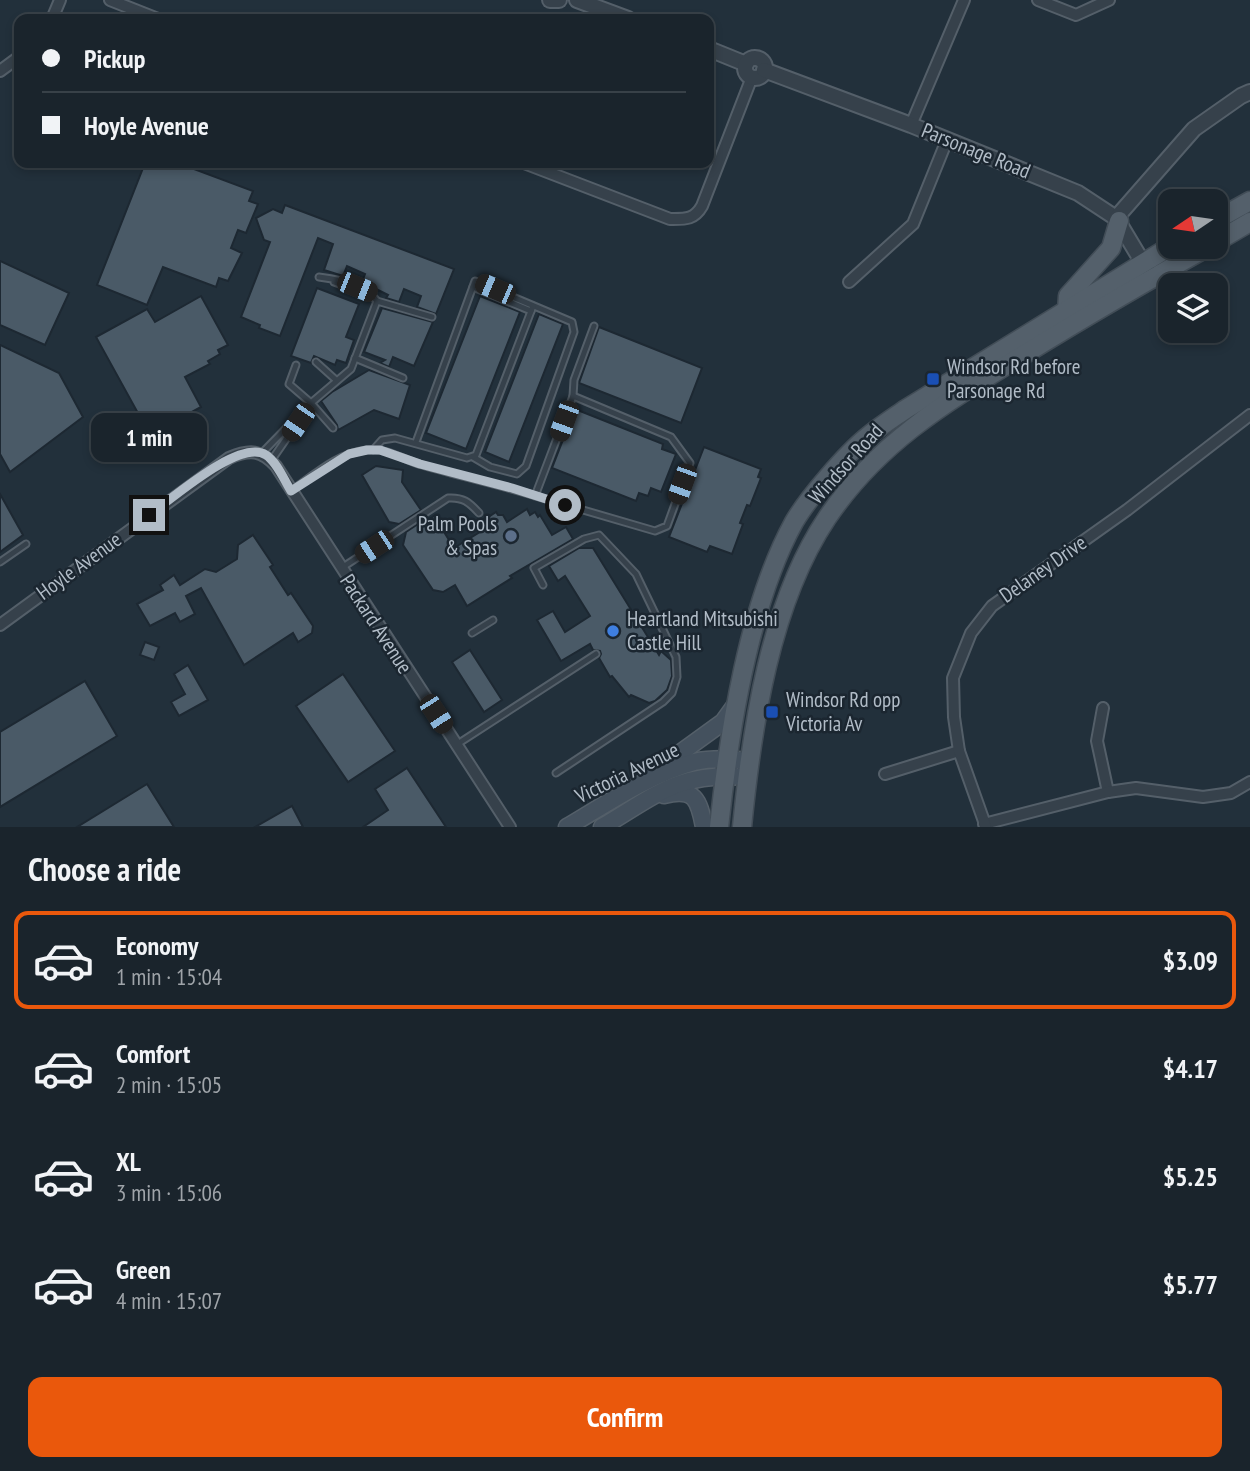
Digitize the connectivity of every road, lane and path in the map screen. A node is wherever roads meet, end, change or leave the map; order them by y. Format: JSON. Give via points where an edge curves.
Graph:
{"nodes":[{"id":1,"x":110,"y":0,"type":"edge"},
{"id":2,"x":551,"y":0,"type":"edge"},
{"id":3,"x":559,"y":0,"type":"edge"},
{"id":4,"x":577,"y":0,"type":"edge"},
{"id":5,"x":964,"y":0,"type":"edge"},
{"id":6,"x":1038,"y":0,"type":"edge"},
{"id":7,"x":1109,"y":0,"type":"edge"},
{"id":8,"x":145,"y":14,"type":"edge"},
{"id":9,"x":615,"y":14,"type":"edge"},
{"id":10,"x":714,"y":52,"type":"edge"},
{"id":11,"x":754,"y":70,"type":"junction"},
{"id":12,"x":1250,"y":92,"type":"edge"},
{"id":13,"x":911,"y":125,"type":"junction"},
{"id":14,"x":947,"y":140,"type":"junction"},
{"id":15,"x":537,"y":168,"type":"edge"},
{"id":16,"x":1250,"y":201,"type":"edge"},
{"id":17,"x":1228,"y":213,"type":"edge"},
{"id":18,"x":1117,"y":219,"type":"junction"},
{"id":19,"x":1250,"y":222,"type":"edge"},
{"id":20,"x":1228,"y":235,"type":"edge"},
{"id":21,"x":1159,"y":259,"type":"edge"},
{"id":22,"x":1178,"y":259,"type":"edge"},
{"id":23,"x":1147,"y":271,"type":"junction"},
{"id":24,"x":849,"y":282,"type":"dead end"},
{"id":25,"x":377,"y":301,"type":"junction"},
{"id":26,"x":532,"y":308,"type":"junction"},
{"id":27,"x":1068,"y":310,"type":"junction"},
{"id":28,"x":432,"y":317,"type":"dead end"},
{"id":29,"x":594,"y":326,"type":"dead end"},
{"id":30,"x":355,"y":358,"type":"junction"},
{"id":31,"x":316,"y":362,"type":"dead end"},
{"id":32,"x":296,"y":365,"type":"dead end"},
{"id":33,"x":403,"y":378,"type":"dead end"},
{"id":34,"x":336,"y":380,"type":"junction"},
{"id":35,"x":573,"y":397,"type":"junction"},
{"id":36,"x":311,"y":403,"type":"junction"},
{"id":37,"x":1250,"y":415,"type":"edge"},
{"id":38,"x":333,"y":428,"type":"dead end"},
{"id":39,"x":416,"y":442,"type":"junction"},
{"id":40,"x":373,"y":450,"type":"junction"},
{"id":41,"x":266,"y":457,"type":"junction"},
{"id":42,"x":473,"y":457,"type":"junction"},
{"id":43,"x":291,"y":491,"type":"junction"},
{"id":44,"x":536,"y":496,"type":"junction"},
{"id":45,"x":480,"y":513,"type":"dead end"},
{"id":46,"x":26,"y":544,"type":"dead end"},
{"id":47,"x":0,"y":562,"type":"edge"},
{"id":48,"x":341,"y":569,"type":"junction"},
{"id":49,"x":543,"y":585,"type":"dead end"},
{"id":50,"x":493,"y":620,"type":"dead end"},
{"id":51,"x":0,"y":624,"type":"edge"},
{"id":52,"x":472,"y":633,"type":"dead end"},
{"id":53,"x":596,"y":654,"type":"dead end"},
{"id":54,"x":738,"y":702,"type":"junction"},
{"id":55,"x":1103,"y":708,"type":"dead end"},
{"id":56,"x":456,"y":745,"type":"junction"},
{"id":57,"x":959,"y":751,"type":"junction"},
{"id":58,"x":726,"y":767,"type":"junction"},
{"id":59,"x":748,"y":769,"type":"junction"},
{"id":60,"x":556,"y":773,"type":"dead end"},
{"id":61,"x":885,"y":774,"type":"dead end"},
{"id":62,"x":1250,"y":782,"type":"edge"},
{"id":63,"x":633,"y":788,"type":"junction"},
{"id":64,"x":1108,"y":792,"type":"junction"},
{"id":65,"x":648,"y":800,"type":"junction"},
{"id":66,"x":985,"y":825,"type":"edge"},
{"id":67,"x":510,"y":827,"type":"edge"},
{"id":68,"x":567,"y":827,"type":"edge"},
{"id":69,"x":602,"y":827,"type":"edge"},
{"id":70,"x":704,"y":827,"type":"edge"},
{"id":71,"x":719,"y":827,"type":"edge"},
{"id":72,"x":742,"y":827,"type":"edge"}],
"edges":[{"from":1,"to":8,"type":"street"},
{"from":2,"to":3,"type":"street"},
{"from":4,"to":9,"type":"street"},
{"from":5,"to":13,"type":"street"},
{"from":6,"to":7,"type":"street","via":[[1076,15]]},
{"from":10,"to":11,"type":"street","name":"Parsonage Road"},
{"from":11,"to":13,"type":"street","name":"Parsonage Road"},
{"from":11,"to":15,"type":"street","via":[[695,216],[670,219]]},
{"from":12,"to":18,"type":"street","via":[[1194,129]]},
{"from":13,"to":14,"type":"street","name":"Parsonage Road"},
{"from":14,"to":18,"type":"street","name":"Parsonage Road","via":[[1078,193]]},
{"from":14,"to":24,"type":"street","via":[[914,224]]},
{"from":16,"to":17,"type":"main road"},
{"from":18,"to":23,"type":"street","name":"Parsonage Road"},
{"from":18,"to":27,"type":"main road","via":[[1111,248],[1068,296]]},
{"from":19,"to":20,"type":"main road"},
{"from":21,"to":23,"type":"main road","name":"Windsor Road"},
{"from":22,"to":23,"type":"main road","name":"Windsor Road"},
{"from":23,"to":27,"type":"main road","name":"Windsor Road"},
{"from":23,"to":59,"type":"main road","name":"Windsor Road","via":[[936,408],[879,454],[849,489],[792,584],[766,674]]},
{"from":25,"to":28,"type":"lane"},
{"from":25,"to":30,"type":"lane"},
{"from":25,"to":34,"type":"lane","via":[[370,292],[344,281],[319,277],[369,295],[373,302],[349,368]]},
{"from":26,"to":39,"type":"lane","via":[[475,281]]},
{"from":26,"to":42,"type":"lane"},
{"from":26,"to":42,"type":"lane","via":[[572,322],[574,332],[526,466],[517,474]]},
{"from":27,"to":54,"type":"main road","name":"Windsor Road","via":[[906,409],[866,438],[818,489],[795,521],[767,588]]},
{"from":29,"to":35,"type":"lane","via":[[574,380]]},
{"from":30,"to":33,"type":"lane"},
{"from":30,"to":36,"type":"lane","via":[[351,369]]},
{"from":31,"to":34,"type":"lane"},
{"from":32,"to":36,"type":"lane","via":[[289,384]]},
{"from":34,"to":36,"type":"lane"},
{"from":35,"to":44,"type":"lane"},
{"from":35,"to":44,"type":"lane","via":[[671,437],[690,463],[667,526],[655,531]]},
{"from":36,"to":38,"type":"lane"},
{"from":36,"to":41,"type":"lane"},
{"from":36,"to":41,"type":"lane"},
{"from":37,"to":57,"type":"street","name":"Delaney Drive","via":[[992,606],[971,633],[953,678]]},
{"from":39,"to":40,"type":"lane","via":[[391,438]]},
{"from":39,"to":42,"type":"lane"},
{"from":40,"to":43,"type":"lane","via":[[349,454]]},
{"from":40,"to":44,"type":"lane"},
{"from":41,"to":43,"type":"street","name":"Packard Avenue"},
{"from":41,"to":51,"type":"street","name":"Hoyle Avenue","via":[[255,451],[229,458]]},
{"from":43,"to":48,"type":"street","name":"Packard Avenue"},
{"from":45,"to":48,"type":"lane","via":[[460,497],[448,498]]},
{"from":46,"to":47,"type":"lane"},
{"from":48,"to":56,"type":"street","name":"Packard Avenue"},
{"from":49,"to":60,"type":"lane","via":[[534,568],[584,538],[599,535],[636,574],[676,657],[677,677],[663,702]]},
{"from":50,"to":52,"type":"lane"},
{"from":53,"to":56,"type":"lane"},
{"from":54,"to":58,"type":"main road","name":"Windsor Road"},
{"from":54,"to":63,"type":"main road","via":[[723,722]]},
{"from":55,"to":64,"type":"street","via":[[1097,741]]},
{"from":56,"to":67,"type":"street","name":"Packard Avenue"},
{"from":57,"to":61,"type":"street"},
{"from":57,"to":66,"type":"street","name":"Delaney Drive"},
{"from":58,"to":59,"type":"main road","name":"Victoria Avenue"},
{"from":58,"to":63,"type":"main road","name":"Victoria Avenue","via":[[693,762]]},
{"from":58,"to":65,"type":"main road","name":"Victoria Avenue"},
{"from":58,"to":71,"type":"main road","name":"Windsor Road"},
{"from":59,"to":72,"type":"main road","name":"Windsor Road"},
{"from":62,"to":64,"type":"street","via":[[1231,793],[1203,797],[1136,788]]},
{"from":63,"to":68,"type":"main road","name":"Victoria Avenue"},
{"from":64,"to":66,"type":"street"},
{"from":65,"to":69,"type":"main road","name":"Victoria Avenue"},
{"from":65,"to":70,"type":"main road","via":[[677,793],[692,795]]}]}
